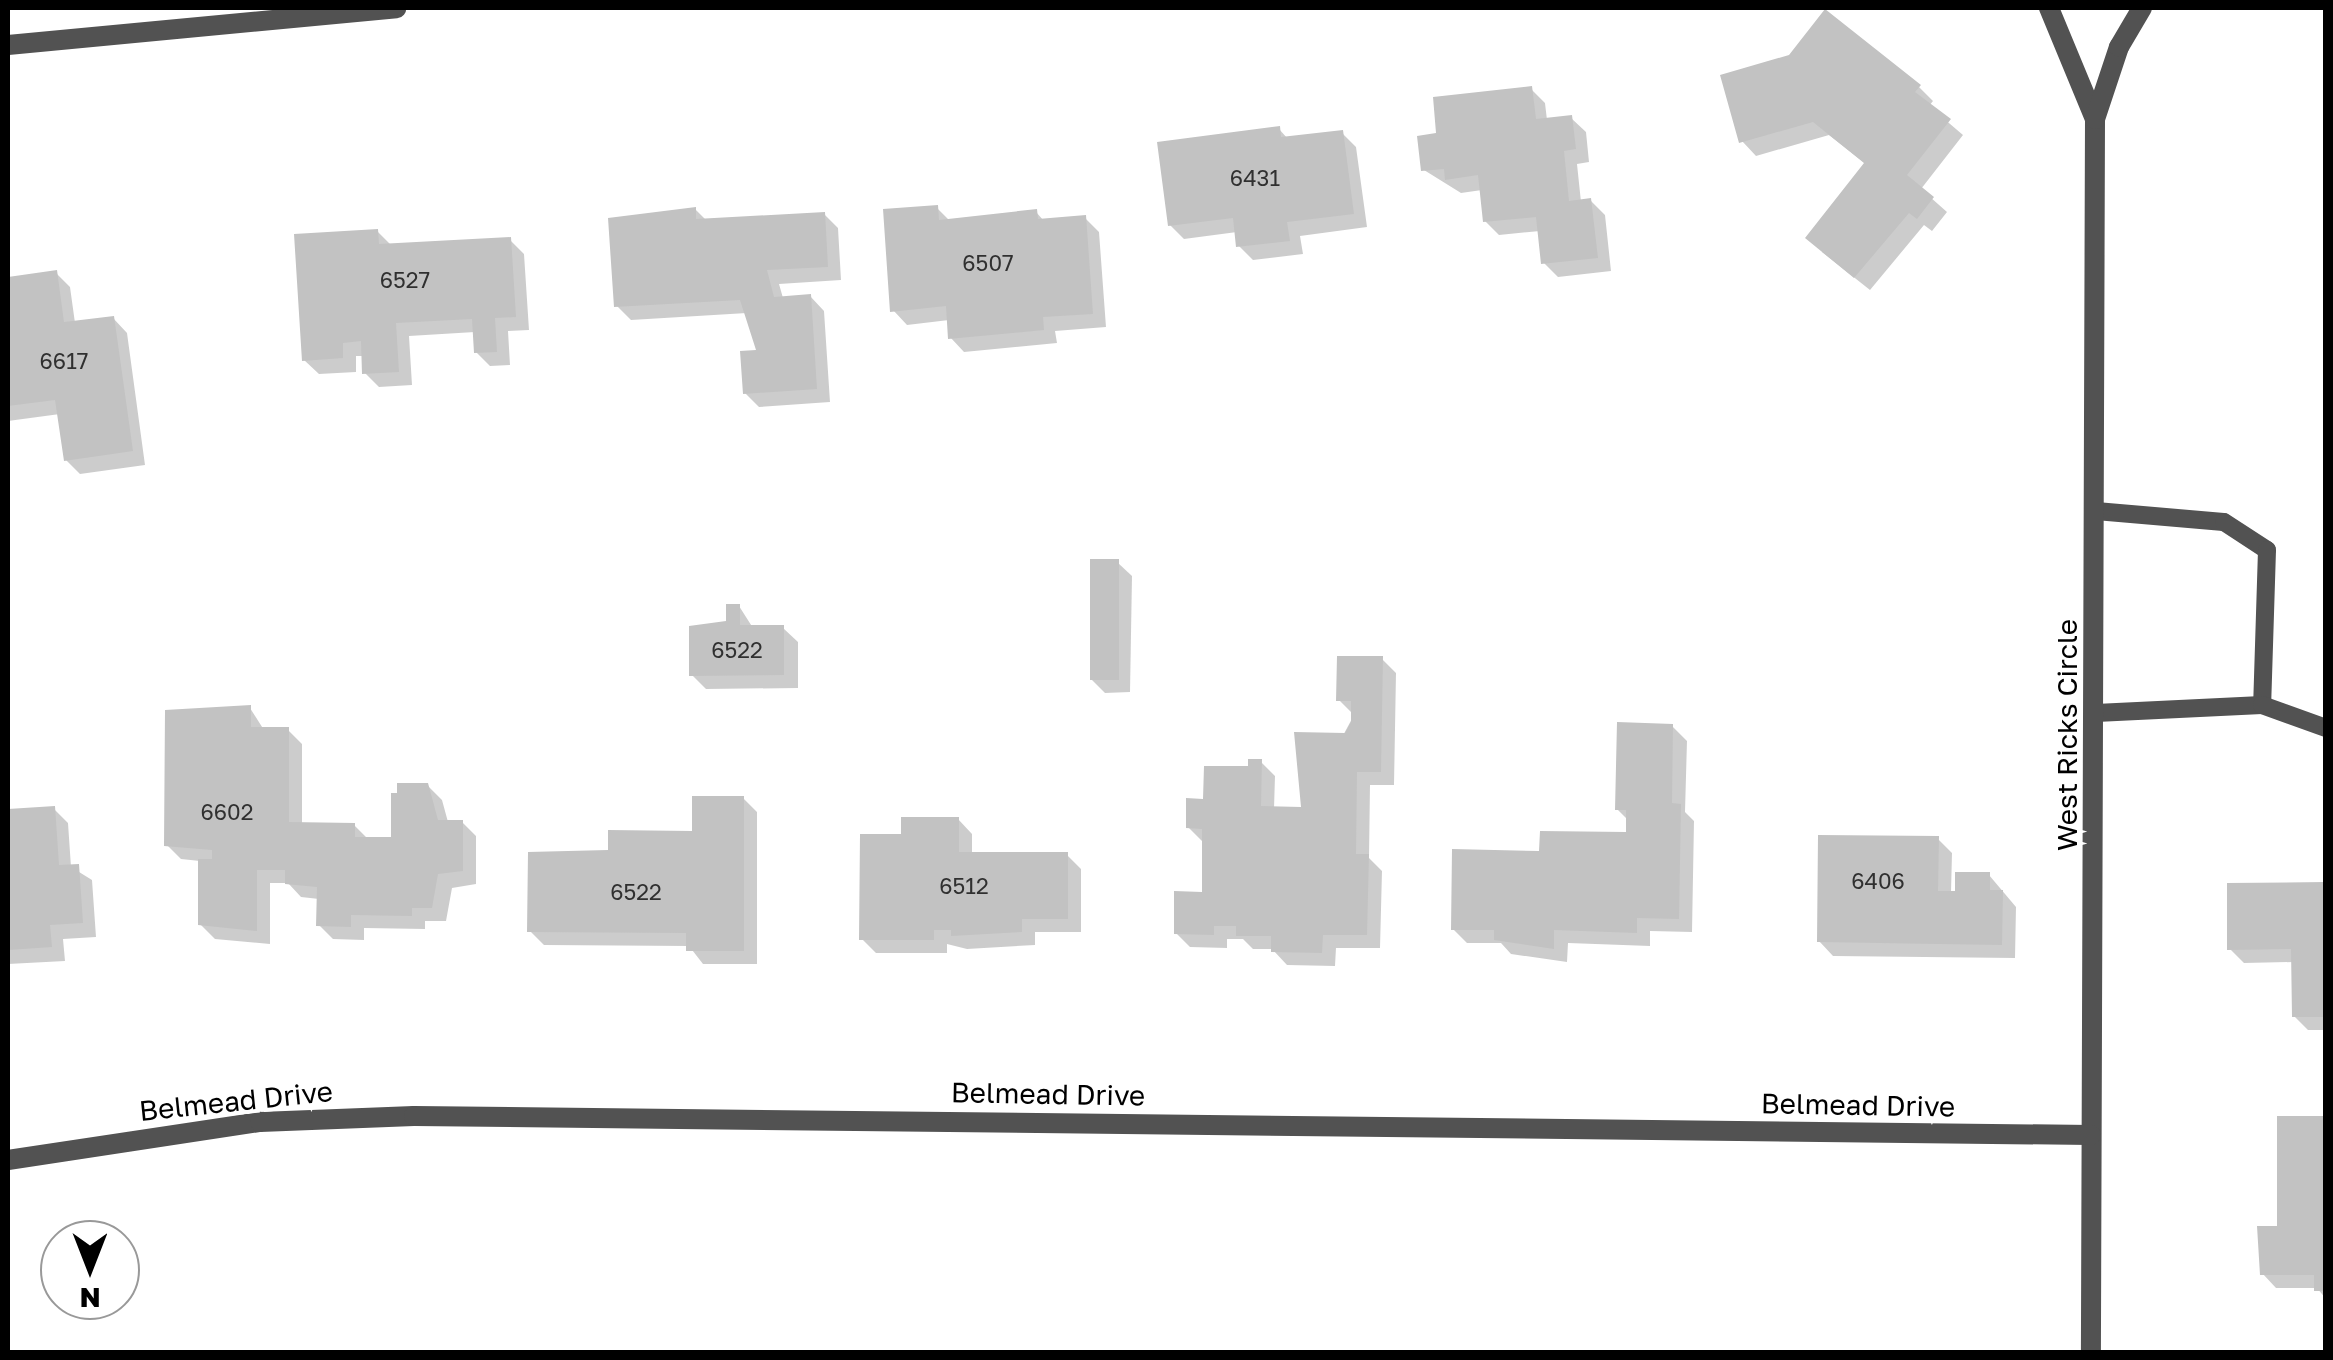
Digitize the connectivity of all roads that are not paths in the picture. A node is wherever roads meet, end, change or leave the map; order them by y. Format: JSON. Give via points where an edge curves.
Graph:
{"nodes":[{"id":1,"x":396,"y":8,"type":"edge"},
{"id":2,"x":2049,"y":8,"type":"edge"},
{"id":3,"x":2142,"y":8,"type":"edge"},
{"id":4,"x":8,"y":45,"type":"edge"},
{"id":5,"x":2095,"y":118,"type":"junction"},
{"id":6,"x":2096,"y":511,"type":"junction"},
{"id":7,"x":2262,"y":706,"type":"junction"},
{"id":8,"x":2096,"y":712,"type":"junction"},
{"id":9,"x":2326,"y":728,"type":"edge"},
{"id":10,"x":2091,"y":1135,"type":"junction"},
{"id":11,"x":8,"y":1160,"type":"edge"},
{"id":12,"x":2091,"y":1352,"type":"edge"}],
"edges":[{"from":1,"to":4,"type":"street"},
{"from":2,"to":5,"type":"street","name":"West Ricks Circle"},
{"from":3,"to":5,"type":"street","name":"West Ricks Circle"},
{"from":5,"to":6,"type":"street","name":"West Ricks Circle"},
{"from":6,"to":7,"type":"lane","via":[[2224,522],[2267,550]]},
{"from":6,"to":8,"type":"street","name":"West Ricks Circle"},
{"from":7,"to":8,"type":"lane"},
{"from":7,"to":9,"type":"lane"},
{"from":8,"to":10,"type":"street","name":"West Ricks Circle"},
{"from":10,"to":11,"type":"street","name":"Belmead Drive","via":[[396,1116],[260,1122]]},
{"from":10,"to":12,"type":"street","name":"West Ricks Circle"}]}
